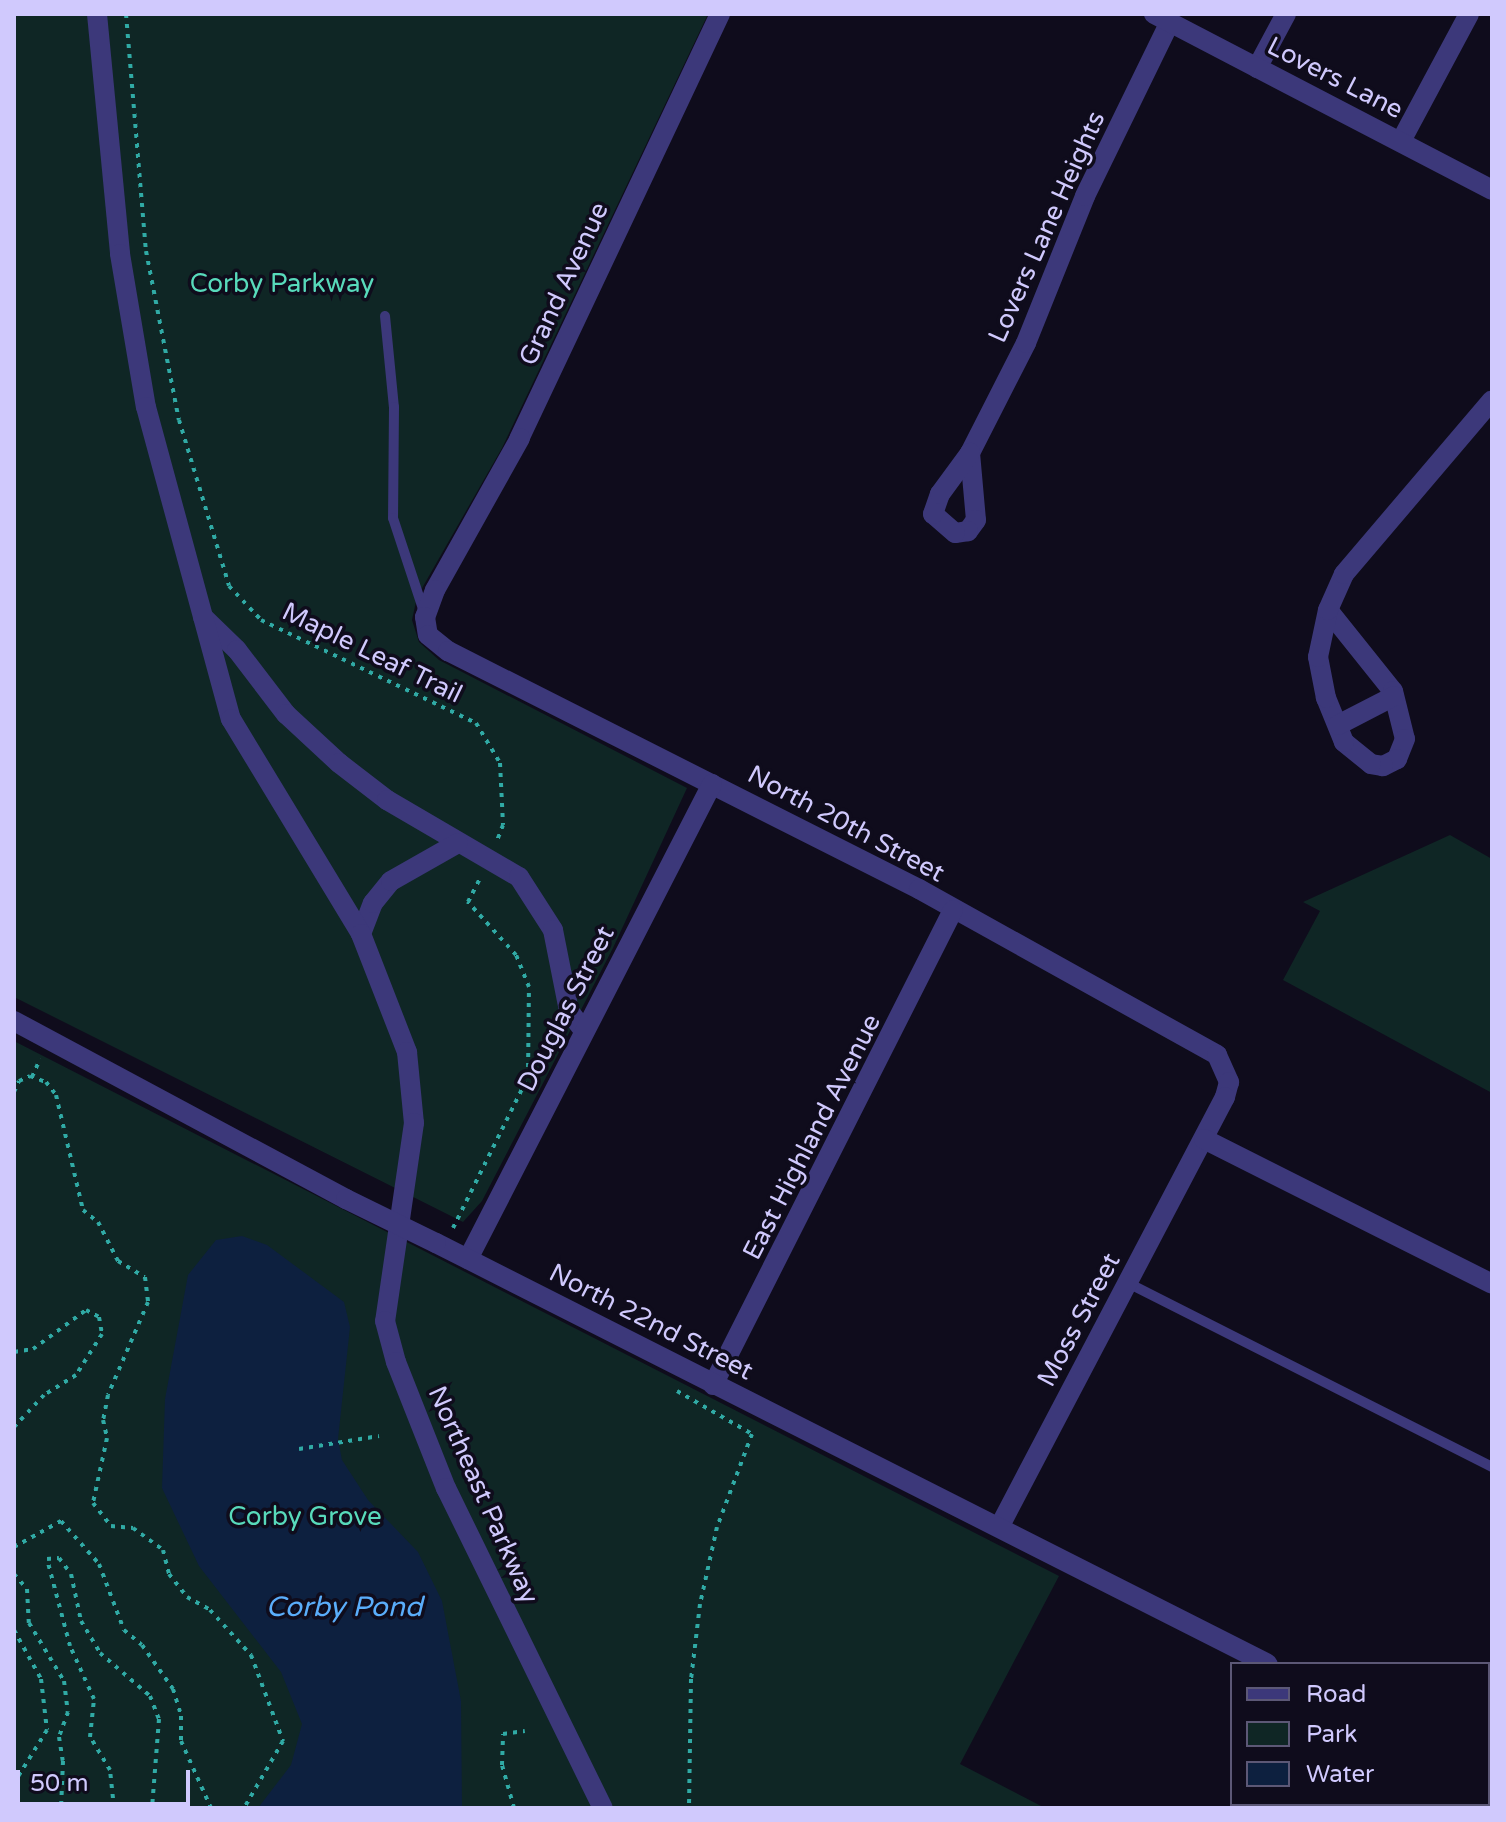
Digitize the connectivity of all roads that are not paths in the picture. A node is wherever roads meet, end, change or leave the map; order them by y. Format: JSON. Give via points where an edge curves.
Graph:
{"nodes":[{"id":1,"x":97,"y":14,"type":"edge"},
{"id":2,"x":720,"y":14,"type":"edge"},
{"id":3,"x":1286,"y":14,"type":"edge"},
{"id":4,"x":1469,"y":14,"type":"edge"},
{"id":5,"x":1162,"y":18,"type":"edge"},
{"id":6,"x":1257,"y":68,"type":"junction"},
{"id":7,"x":1401,"y":141,"type":"junction"},
{"id":8,"x":1492,"y":190,"type":"edge"},
{"id":9,"x":385,"y":316,"type":"dead end"},
{"id":10,"x":1492,"y":400,"type":"edge"},
{"id":11,"x":970,"y":453,"type":"dead end"},
{"id":12,"x":1328,"y":610,"type":"junction"},
{"id":13,"x":203,"y":617,"type":"junction"},
{"id":14,"x":425,"y":617,"type":"junction"},
{"id":15,"x":1394,"y":696,"type":"junction"},
{"id":16,"x":1338,"y":725,"type":"junction"},
{"id":17,"x":712,"y":784,"type":"junction"},
{"id":18,"x":458,"y":843,"type":"junction"},
{"id":19,"x":953,"y":910,"type":"junction"},
{"id":20,"x":361,"y":934,"type":"junction"},
{"id":21,"x":14,"y":1021,"type":"edge"},
{"id":22,"x":584,"y":1031,"type":"junction"},
{"id":23,"x":1204,"y":1139,"type":"junction"},
{"id":24,"x":468,"y":1259,"type":"junction"},
{"id":25,"x":1128,"y":1283,"type":"junction"},
{"id":26,"x":1492,"y":1284,"type":"edge"},
{"id":27,"x":713,"y":1385,"type":"junction"},
{"id":28,"x":1492,"y":1467,"type":"edge"},
{"id":29,"x":1000,"y":1525,"type":"junction"},
{"id":30,"x":1264,"y":1662,"type":"edge"},
{"id":31,"x":603,"y":1808,"type":"edge"}],
"edges":[{"from":1,"to":13,"type":"street","via":[[120,254],[146,407]]},
{"from":2,"to":14,"type":"street","name":"Grand Avenue","via":[[520,438]]},
{"from":3,"to":6,"type":"street"},
{"from":4,"to":7,"type":"street"},
{"from":5,"to":6,"type":"street","name":"Lovers Lane"},
{"from":5,"to":11,"type":"street","name":"Lovers Lane Heights","via":[[1026,343]]},
{"from":6,"to":7,"type":"street","name":"Lovers Lane"},
{"from":7,"to":8,"type":"street","name":"Lovers Lane"},
{"from":9,"to":14,"type":"lane","via":[[394,407],[393,518]]},
{"from":10,"to":12,"type":"street","via":[[1344,574]]},
{"from":12,"to":15,"type":"street"},
{"from":12,"to":16,"type":"street","via":[[1318,657]]},
{"from":13,"to":18,"type":"street","via":[[237,650],[286,714],[339,763]]},
{"from":13,"to":20,"type":"street","via":[[231,719]]},
{"from":14,"to":17,"type":"street","name":"North 20th Street","via":[[428,635],[448,651]]},
{"from":15,"to":16,"type":"street"},
{"from":15,"to":16,"type":"street","via":[[1405,739],[1397,759],[1371,764],[1344,742]]},
{"from":17,"to":19,"type":"street","name":"North 20th Street"},
{"from":17,"to":22,"type":"street","name":"Douglas Street"},
{"from":18,"to":20,"type":"street","via":[[391,881],[373,903]]},
{"from":18,"to":22,"type":"street","via":[[519,877],[539,902],[553,930],[569,1011]]},
{"from":19,"to":23,"type":"street","name":"North 20th Street","via":[[1217,1055],[1229,1082]]},
{"from":19,"to":27,"type":"street","name":"East Highland Avenue"},
{"from":20,"to":31,"type":"street","name":"Northeast Parkway","via":[[407,1052],[414,1123],[386,1293],[385,1321],[396,1362],[446,1488]]},
{"from":21,"to":24,"type":"street","name":"North 22nd Street","bridge":true},
{"from":22,"to":24,"type":"street","name":"Douglas Street"},
{"from":23,"to":25,"type":"street","name":"Moss Street"},
{"from":23,"to":26,"type":"street"},
{"from":24,"to":27,"type":"street","name":"North 22nd Street"},
{"from":25,"to":28,"type":"lane"},
{"from":25,"to":29,"type":"street","name":"Moss Street"},
{"from":27,"to":29,"type":"street","name":"North 22nd Street"},
{"from":29,"to":30,"type":"street","name":"North 22nd Street"}]}
